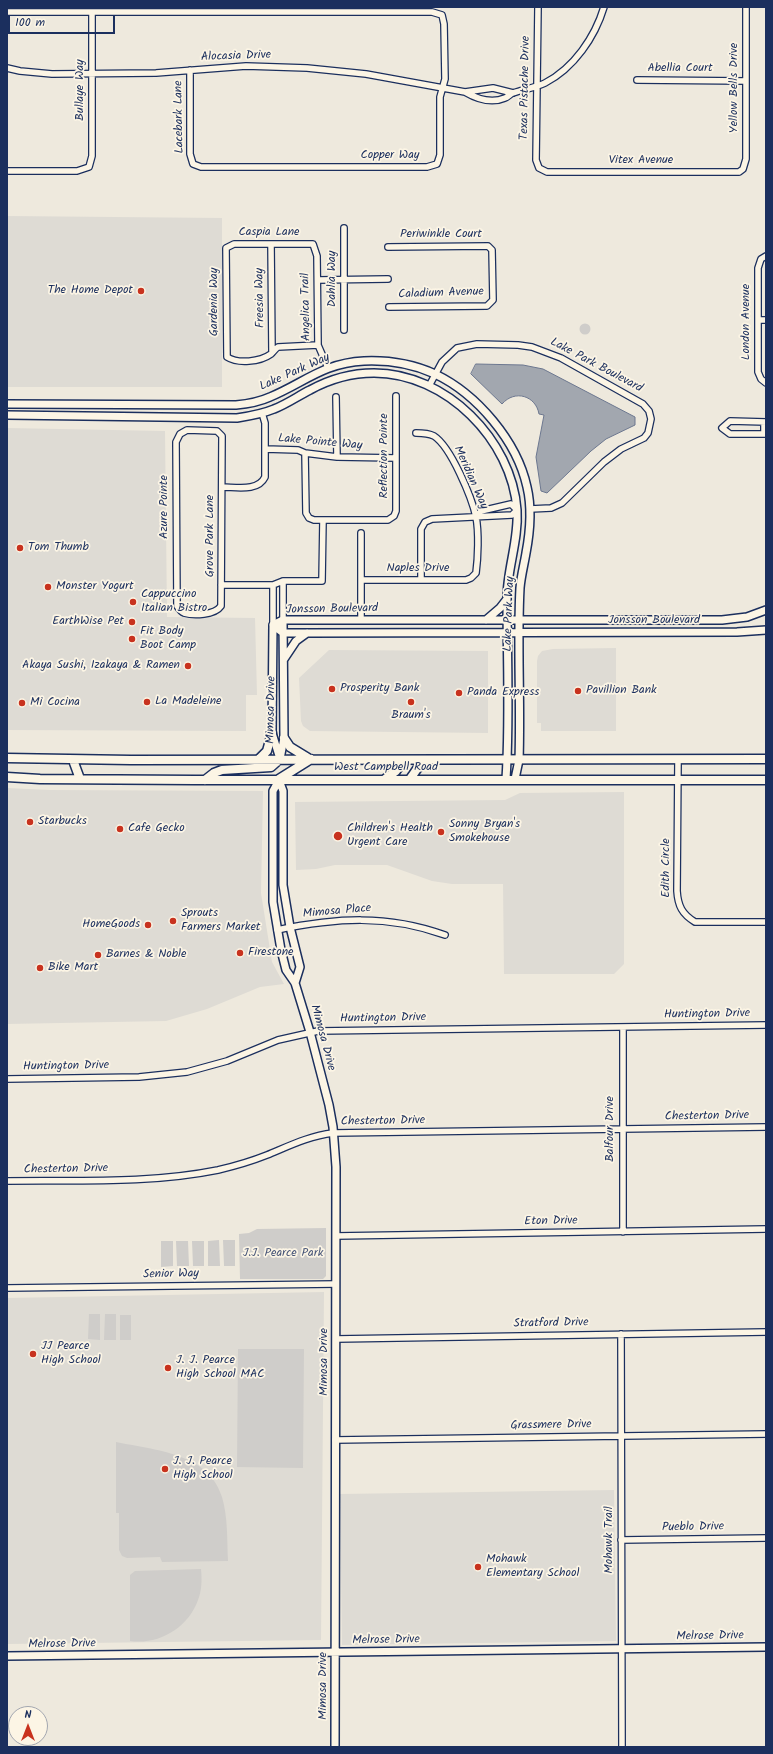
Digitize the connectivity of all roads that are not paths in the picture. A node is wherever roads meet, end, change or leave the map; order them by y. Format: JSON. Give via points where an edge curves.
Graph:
{"nodes":[{"id":1,"x":538,"y":7,"type":"edge"},
{"id":2,"x":604,"y":7,"type":"edge"},
{"id":3,"x":746,"y":7,"type":"edge"},
{"id":4,"x":7,"y":12,"type":"edge"},
{"id":5,"x":92,"y":12,"type":"junction"},
{"id":6,"x":7,"y":68,"type":"edge"},
{"id":7,"x":190,"y":70,"type":"junction"},
{"id":8,"x":93,"y":73,"type":"junction"},
{"id":9,"x":637,"y":80,"type":"dead end"},
{"id":10,"x":746,"y":81,"type":"junction"},
{"id":11,"x":537,"y":86,"type":"junction"},
{"id":12,"x":443,"y":88,"type":"junction"},
{"id":13,"x":465,"y":92,"type":"junction"},
{"id":14,"x":513,"y":93,"type":"junction"},
{"id":15,"x":194,"y":164,"type":"joint"},
{"id":16,"x":539,"y":168,"type":"joint"},
{"id":17,"x":743,"y":169,"type":"joint"},
{"id":18,"x":7,"y":171,"type":"edge"},
{"id":19,"x":344,"y":228,"type":"dead end"},
{"id":20,"x":271,"y":244,"type":"junction"},
{"id":21,"x":313,"y":244,"type":"joint"},
{"id":22,"x":388,"y":247,"type":"dead end"},
{"id":23,"x":226,"y":248,"type":"joint"},
{"id":24,"x":766,"y":256,"type":"edge"},
{"id":25,"x":318,"y":280,"type":"junction"},
{"id":26,"x":345,"y":280,"type":"junction"},
{"id":27,"x":388,"y":280,"type":"dead end"},
{"id":28,"x":492,"y":300,"type":"joint"},
{"id":29,"x":389,"y":307,"type":"dead end"},
{"id":30,"x":758,"y":320,"type":"junction"},
{"id":31,"x":766,"y":320,"type":"edge"},
{"id":32,"x":344,"y":330,"type":"dead end"},
{"id":33,"x":318,"y":345,"type":"junction"},
{"id":34,"x":272,"y":352,"type":"junction"},
{"id":35,"x":328,"y":368,"type":"junction"},
{"id":36,"x":435,"y":374,"type":"junction"},
{"id":37,"x":765,"y":382,"type":"edge"},
{"id":38,"x":429,"y":386,"type":"junction"},
{"id":39,"x":396,"y":396,"type":"dead end"},
{"id":40,"x":336,"y":397,"type":"dead end"},
{"id":41,"x":7,"y":404,"type":"edge"},
{"id":42,"x":262,"y":413,"type":"junction"},
{"id":43,"x":7,"y":415,"type":"edge"},
{"id":44,"x":765,"y":422,"type":"edge"},
{"id":45,"x":416,"y":433,"type":"dead end"},
{"id":46,"x":765,"y":434,"type":"edge"},
{"id":47,"x":265,"y":449,"type":"junction"},
{"id":48,"x":306,"y":453,"type":"junction"},
{"id":49,"x":337,"y":457,"type":"junction"},
{"id":50,"x":396,"y":458,"type":"junction"},
{"id":51,"x":222,"y":487,"type":"junction"},
{"id":52,"x":530,"y":509,"type":"junction"},
{"id":53,"x":517,"y":510,"type":"junction"},
{"id":54,"x":476,"y":517,"type":"junction"},
{"id":55,"x":323,"y":520,"type":"junction"},
{"id":56,"x":361,"y":534,"type":"dead end"},
{"id":57,"x":474,"y":576,"type":"joint"},
{"id":58,"x":361,"y":580,"type":"junction"},
{"id":59,"x":421,"y":580,"type":"junction"},
{"id":60,"x":283,"y":581,"type":"junction"},
{"id":61,"x":221,"y":585,"type":"junction"},
{"id":62,"x":273,"y":585,"type":"junction"},
{"id":63,"x":507,"y":599,"type":"junction"},
{"id":64,"x":766,"y":610,"type":"edge"},
{"id":65,"x":736,"y":619,"type":"junction"},
{"id":66,"x":283,"y":620,"type":"junction"},
{"id":67,"x":361,"y":620,"type":"junction"},
{"id":68,"x":400,"y":620,"type":"junction"},
{"id":69,"x":486,"y":620,"type":"junction"},
{"id":70,"x":508,"y":620,"type":"junction"},
{"id":71,"x":520,"y":620,"type":"junction"},
{"id":72,"x":273,"y":625,"type":"junction"},
{"id":73,"x":766,"y":630,"type":"edge"},
{"id":74,"x":736,"y":632,"type":"junction"},
{"id":75,"x":283,"y":633,"type":"junction"},
{"id":76,"x":307,"y":633,"type":"junction"},
{"id":77,"x":399,"y":633,"type":"junction"},
{"id":78,"x":508,"y":633,"type":"junction"},
{"id":79,"x":520,"y":633,"type":"junction"},
{"id":80,"x":284,"y":658,"type":"junction"},
{"id":81,"x":272,"y":685,"type":"junction"},
{"id":82,"x":284,"y":688,"type":"junction"},
{"id":83,"x":272,"y":733,"type":"junction"},
{"id":84,"x":284,"y":738,"type":"junction"},
{"id":85,"x":7,"y":758,"type":"edge"},
{"id":86,"x":280,"y":759,"type":"junction"},
{"id":87,"x":311,"y":759,"type":"junction"},
{"id":88,"x":507,"y":759,"type":"junction"},
{"id":89,"x":766,"y":759,"type":"edge"},
{"id":90,"x":73,"y":760,"type":"junction"},
{"id":91,"x":258,"y":760,"type":"junction"},
{"id":92,"x":404,"y":760,"type":"junction"},
{"id":93,"x":426,"y":760,"type":"junction"},
{"id":94,"x":519,"y":760,"type":"junction"},
{"id":95,"x":678,"y":760,"type":"junction"},
{"id":96,"x":271,"y":767,"type":"junction"},
{"id":97,"x":288,"y":773,"type":"junction"},
{"id":98,"x":7,"y":777,"type":"edge"},
{"id":99,"x":69,"y":779,"type":"junction"},
{"id":100,"x":80,"y":779,"type":"junction"},
{"id":101,"x":385,"y":779,"type":"junction"},
{"id":102,"x":410,"y":779,"type":"junction"},
{"id":103,"x":506,"y":779,"type":"junction"},
{"id":104,"x":515,"y":779,"type":"junction"},
{"id":105,"x":678,"y":779,"type":"junction"},
{"id":106,"x":205,"y":780,"type":"junction"},
{"id":107,"x":279,"y":780,"type":"junction"},
{"id":108,"x":297,"y":780,"type":"junction"},
{"id":109,"x":766,"y":780,"type":"edge"},
{"id":110,"x":283,"y":863,"type":"junction"},
{"id":111,"x":272,"y":869,"type":"junction"},
{"id":112,"x":766,"y":922,"type":"edge"},
{"id":113,"x":290,"y":927,"type":"junction"},
{"id":114,"x":277,"y":930,"type":"junction"},
{"id":115,"x":445,"y":935,"type":"dead end"},
{"id":116,"x":295,"y":983,"type":"junction"},
{"id":117,"x":766,"y":1025,"type":"edge"},
{"id":118,"x":622,"y":1027,"type":"junction"},
{"id":119,"x":310,"y":1032,"type":"junction"},
{"id":120,"x":7,"y":1079,"type":"edge"},
{"id":121,"x":766,"y":1127,"type":"edge"},
{"id":122,"x":622,"y":1129,"type":"junction"},
{"id":123,"x":333,"y":1134,"type":"junction"},
{"id":124,"x":7,"y":1181,"type":"edge"},
{"id":125,"x":766,"y":1229,"type":"edge"},
{"id":126,"x":623,"y":1232,"type":"junction"},
{"id":127,"x":336,"y":1236,"type":"junction"},
{"id":128,"x":336,"y":1284,"type":"junction"},
{"id":129,"x":7,"y":1288,"type":"edge"},
{"id":130,"x":766,"y":1332,"type":"edge"},
{"id":131,"x":621,"y":1334,"type":"junction"},
{"id":132,"x":336,"y":1339,"type":"junction"},
{"id":133,"x":766,"y":1434,"type":"edge"},
{"id":134,"x":622,"y":1436,"type":"junction"},
{"id":135,"x":335,"y":1440,"type":"junction"},
{"id":136,"x":766,"y":1538,"type":"edge"},
{"id":137,"x":621,"y":1540,"type":"junction"},
{"id":138,"x":766,"y":1647,"type":"edge"},
{"id":139,"x":621,"y":1648,"type":"junction"},
{"id":140,"x":334,"y":1652,"type":"junction"},
{"id":141,"x":7,"y":1656,"type":"edge"},
{"id":142,"x":335,"y":1747,"type":"edge"},
{"id":143,"x":622,"y":1747,"type":"edge"}],
"edges":[{"from":1,"to":11,"type":"street","name":"Texas Pistache Drive"},
{"from":2,"to":11,"type":"street","name":"Alocasia Drive","via":[[590,38],[576,58],[556,76]]},
{"from":3,"to":10,"type":"street","name":"Yellow Bells Drive"},
{"from":4,"to":5,"type":"street"},
{"from":5,"to":8,"type":"street","name":"Bullaye Way"},
{"from":5,"to":12,"type":"street","name":"Copper Way","via":[[432,12],[442,15],[444,24]]},
{"from":6,"to":8,"type":"street","name":"Alocasia Drive","via":[[36,73]]},
{"from":7,"to":8,"type":"street","name":"Alocasia Drive"},
{"from":7,"to":12,"type":"street","name":"Alocasia Drive","via":[[246,66],[307,68],[366,74]]},
{"from":7,"to":15,"type":"street","name":"Lacebark Lane","via":[[190,154]]},
{"from":8,"to":18,"type":"street","name":"Bullaye Way","via":[[92,156],[89,166],[77,171]]},
{"from":9,"to":10,"type":"street","name":"Abellia Court"},
{"from":10,"to":17,"type":"street","name":"Yellow Bells Drive","via":[[746,159]]},
{"from":11,"to":14,"type":"street","name":"Alocasia Drive"},
{"from":11,"to":16,"type":"street","name":"Texas Pistache Drive","via":[[536,160]]},
{"from":12,"to":13,"type":"street","name":"Alocasia Drive"},
{"from":12,"to":15,"type":"street","name":"Copper Way","via":[[440,97],[438,164],[427,167],[201,168]]},
{"from":13,"to":14,"type":"street","name":"Alocasia Drive","via":[[493,88]]},
{"from":13,"to":14,"type":"street","name":"Alocasia Drive","via":[[490,101],[505,98]]},
{"from":16,"to":17,"type":"street","name":"Vitex Avenue","via":[[547,172],[739,172]]},
{"from":19,"to":26,"type":"street","name":"Dahlia Way"},
{"from":20,"to":21,"type":"street","name":"Caspia Lane"},
{"from":20,"to":23,"type":"street","name":"Caspia Lane","via":[[234,244]]},
{"from":20,"to":34,"type":"street","name":"Freesia Way"},
{"from":21,"to":25,"type":"street","name":"Angelica Trail","via":[[317,256]]},
{"from":22,"to":28,"type":"street","name":"Periwinkle Court","via":[[488,246],[492,250]]},
{"from":23,"to":34,"type":"street","name":"Gardenia Way","via":[[227,357],[232,360],[253,361]]},
{"from":24,"to":30,"type":"street","name":"London Avenue","via":[[760,261],[758,268]]},
{"from":25,"to":26,"type":"street"},
{"from":25,"to":33,"type":"street","name":"Angelica Trail"},
{"from":26,"to":27,"type":"street"},
{"from":26,"to":32,"type":"street","name":"Dahlia Way"},
{"from":28,"to":29,"type":"street","name":"Caladium Avenue","via":[[486,306]]},
{"from":30,"to":31,"type":"street"},
{"from":30,"to":37,"type":"street","name":"London Avenue","via":[[758,372]]},
{"from":33,"to":34,"type":"street","via":[[278,347]]},
{"from":33,"to":35,"type":"street","name":"Angelica Trail"},
{"from":35,"to":36,"type":"street","name":"Lake Park Way","via":[[356,362],[383,361],[412,366]]},
{"from":35,"to":41,"type":"street","name":"Lake Park Way","via":[[268,398],[236,405]]},
{"from":36,"to":38,"type":"street","name":"Lake Park Boulevard"},
{"from":36,"to":52,"type":"street","name":"Lake Park Way","via":[[467,396],[503,434],[522,469]]},
{"from":36,"to":52,"type":"street","name":"Lake Park Boulevard","via":[[446,357],[463,346],[477,344],[532,347],[566,360],[643,404],[649,411],[651,426],[644,438],[604,462],[562,503],[551,508]]},
{"from":38,"to":42,"type":"street","name":"Lake Park Way","via":[[388,374],[353,375],[321,385]]},
{"from":38,"to":53,"type":"street","name":"Lake Park Way","via":[[465,410],[496,446],[511,477]]},
{"from":39,"to":50,"type":"street","name":"Reflection Pointe"},
{"from":40,"to":49,"type":"street"},
{"from":42,"to":43,"type":"street","name":"Lake Park Way","via":[[229,418]]},
{"from":42,"to":47,"type":"street","via":[[265,423]]},
{"from":44,"to":46,"type":"street"},
{"from":44,"to":46,"type":"street","via":[[730,421],[722,428],[730,434]]},
{"from":45,"to":54,"type":"street","name":"Meridian Way","via":[[434,436],[443,444],[452,457]]},
{"from":47,"to":48,"type":"street","name":"Lake Pointe Way","via":[[291,449]]},
{"from":47,"to":51,"type":"street","via":[[265,477],[262,483],[256,487]]},
{"from":48,"to":49,"type":"street","name":"Lake Pointe Way"},
{"from":48,"to":55,"type":"street","via":[[306,513],[309,518]]},
{"from":49,"to":50,"type":"street","name":"Lake Pointe Way"},
{"from":50,"to":55,"type":"street","name":"Reflection Pointe","via":[[394,516],[388,520]]},
{"from":51,"to":61,"type":"street","name":"Grove Park Lane"},
{"from":51,"to":61,"type":"street","name":"Azure Pointe","via":[[220,432],[187,430],[180,434],[176,442],[177,606],[185,613],[218,611],[221,606]]},
{"from":52,"to":53,"type":"street"},
{"from":52,"to":71,"type":"street","name":"Lake Park Way","via":[[528,540],[521,578]]},
{"from":53,"to":54,"type":"street","via":[[512,515]]},
{"from":53,"to":54,"type":"street","via":[[511,504],[504,505],[481,511]]},
{"from":53,"to":63,"type":"street","name":"Lake Park Way","via":[[517,530]]},
{"from":54,"to":57,"type":"street","name":"Meridian Way","via":[[477,568]]},
{"from":54,"to":59,"type":"street","via":[[432,519],[425,522],[421,529]]},
{"from":55,"to":60,"type":"street","via":[[322,581]]},
{"from":56,"to":58,"type":"street"},
{"from":57,"to":59,"type":"street","name":"Naples Drive","via":[[466,580]]},
{"from":58,"to":59,"type":"street","name":"Naples Drive"},
{"from":58,"to":67,"type":"street"},
{"from":60,"to":62,"type":"street"},
{"from":60,"to":66,"type":"street"},
{"from":61,"to":62,"type":"street"},
{"from":62,"to":72,"type":"street"},
{"from":63,"to":69,"type":"street"},
{"from":63,"to":70,"type":"street","name":"Lake Park Way"},
{"from":64,"to":65,"type":"street","name":"Jonsson Boulevard"},
{"from":65,"to":71,"type":"street","name":"Jonsson Boulevard"},
{"from":65,"to":74,"type":"street"},
{"from":66,"to":67,"type":"street","name":"Jonsson Boulevard"},
{"from":66,"to":72,"type":"street","name":"Jonsson Boulevard"},
{"from":66,"to":75,"type":"street","name":"Mimosa Drive"},
{"from":67,"to":68,"type":"street","name":"Jonsson Boulevard"},
{"from":68,"to":69,"type":"street","name":"Jonsson Boulevard"},
{"from":68,"to":77,"type":"street"},
{"from":69,"to":70,"type":"street","name":"Jonsson Boulevard"},
{"from":70,"to":71,"type":"street","name":"Jonsson Boulevard"},
{"from":70,"to":78,"type":"street","name":"Lake Park Way"},
{"from":71,"to":79,"type":"street","name":"Lake Park Way"},
{"from":72,"to":75,"type":"street","name":"Jonsson Boulevard"},
{"from":72,"to":81,"type":"street","name":"Mimosa Drive"},
{"from":73,"to":74,"type":"street","name":"Jonsson Boulevard"},
{"from":74,"to":79,"type":"street","name":"Jonsson Boulevard"},
{"from":75,"to":76,"type":"street","name":"Jonsson Boulevard"},
{"from":75,"to":80,"type":"street","name":"Mimosa Drive"},
{"from":76,"to":77,"type":"street","name":"Jonsson Boulevard"},
{"from":76,"to":80,"type":"street","via":[[296,642]]},
{"from":77,"to":78,"type":"street","name":"Jonsson Boulevard"},
{"from":78,"to":79,"type":"street","name":"Jonsson Boulevard"},
{"from":78,"to":88,"type":"street","name":"Lake Park Way"},
{"from":79,"to":94,"type":"street","name":"Lake Park Way"},
{"from":80,"to":82,"type":"street","name":"Mimosa Drive"},
{"from":81,"to":82,"type":"street"},
{"from":81,"to":83,"type":"street","name":"Mimosa Drive"},
{"from":82,"to":84,"type":"street","name":"Mimosa Drive"},
{"from":83,"to":86,"type":"street","name":"Mimosa Drive"},
{"from":83,"to":91,"type":"main road","via":[[267,751]]},
{"from":84,"to":86,"type":"street","name":"Mimosa Drive"},
{"from":84,"to":87,"type":"main road","via":[[290,747]]},
{"from":85,"to":90,"type":"main road","name":"West Campbell Road"},
{"from":86,"to":87,"type":"main road","name":"West Campbell Road"},
{"from":86,"to":91,"type":"main road","name":"West Campbell Road"},
{"from":86,"to":96,"type":"main road"},
{"from":86,"to":97,"type":"main road"},
{"from":87,"to":92,"type":"main road","name":"West Campbell Road"},
{"from":87,"to":97,"type":"main road"},
{"from":88,"to":93,"type":"main road","name":"West Campbell Road"},
{"from":88,"to":94,"type":"main road","name":"West Campbell Road"},
{"from":88,"to":103,"type":"street","name":"Lake Park Way"},
{"from":89,"to":95,"type":"main road","name":"West Campbell Road"},
{"from":90,"to":91,"type":"main road","name":"West Campbell Road"},
{"from":90,"to":99,"type":"main road"},
{"from":90,"to":100,"type":"main road"},
{"from":91,"to":96,"type":"main road"},
{"from":92,"to":93,"type":"main road","name":"West Campbell Road"},
{"from":92,"to":101,"type":"main road","via":[[396,771]]},
{"from":93,"to":102,"type":"main road"},
{"from":94,"to":95,"type":"main road","name":"West Campbell Road"},
{"from":94,"to":104,"type":"street","name":"Lake Park Way"},
{"from":95,"to":105,"type":"street","name":"Edith Circle"},
{"from":96,"to":106,"type":"main road","via":[[222,770]]},
{"from":96,"to":107,"type":"main road"},
{"from":97,"to":107,"type":"main road"},
{"from":97,"to":108,"type":"main road"},
{"from":98,"to":99,"type":"main road","name":"West Campbell Road"},
{"from":99,"to":100,"type":"main road","name":"West Campbell Road"},
{"from":100,"to":106,"type":"main road","name":"West Campbell Road"},
{"from":101,"to":102,"type":"main road","name":"West Campbell Road"},
{"from":101,"to":108,"type":"main road","name":"West Campbell Road"},
{"from":102,"to":103,"type":"main road","name":"West Campbell Road"},
{"from":103,"to":104,"type":"main road","name":"West Campbell Road"},
{"from":104,"to":105,"type":"main road","name":"West Campbell Road"},
{"from":105,"to":109,"type":"main road","name":"West Campbell Road"},
{"from":105,"to":112,"type":"street","name":"Edith Circle","via":[[678,903],[682,910],[695,922]]},
{"from":106,"to":107,"type":"main road","name":"West Campbell Road"},
{"from":107,"to":108,"type":"main road","name":"West Campbell Road"},
{"from":107,"to":110,"type":"street","name":"Mimosa Drive","via":[[283,791]]},
{"from":107,"to":111,"type":"street","name":"Mimosa Drive","via":[[273,791]]},
{"from":110,"to":111,"type":"street"},
{"from":110,"to":113,"type":"street","name":"Mimosa Drive","via":[[283,885]]},
{"from":111,"to":114,"type":"street","name":"Mimosa Drive"},
{"from":113,"to":114,"type":"street","name":"Mimosa Place"},
{"from":113,"to":115,"type":"street","name":"Mimosa Place","via":[[326,921],[375,919],[425,928]]},
{"from":113,"to":116,"type":"street","name":"Mimosa Drive","via":[[300,967]]},
{"from":114,"to":116,"type":"street","name":"Mimosa Drive","via":[[286,970]]},
{"from":116,"to":119,"type":"street","name":"Mimosa Drive"},
{"from":117,"to":118,"type":"street","name":"Huntington Drive"},
{"from":118,"to":119,"type":"street","name":"Huntington Drive"},
{"from":118,"to":122,"type":"street","name":"Balfour Drive"},
{"from":119,"to":120,"type":"street","name":"Huntington Drive","via":[[278,1040],[227,1061],[187,1072],[139,1077]]},
{"from":119,"to":123,"type":"street","name":"Mimosa Drive","via":[[329,1105]]},
{"from":121,"to":122,"type":"street","name":"Chesterton Drive"},
{"from":122,"to":123,"type":"street","name":"Chesterton Drive"},
{"from":122,"to":126,"type":"street","name":"Balfour Drive"},
{"from":123,"to":124,"type":"street","name":"Chesterton Drive","via":[[302,1140],[230,1167],[184,1176],[150,1180]]},
{"from":123,"to":127,"type":"street","name":"Mimosa Drive","via":[[336,1167]]},
{"from":125,"to":126,"type":"street","name":"Eton Drive"},
{"from":126,"to":127,"type":"street","name":"Eton Drive"},
{"from":127,"to":128,"type":"street","name":"Mimosa Drive"},
{"from":128,"to":129,"type":"street","name":"Senior Way"},
{"from":128,"to":132,"type":"street","name":"Mimosa Drive"},
{"from":130,"to":131,"type":"street","name":"Stratford Drive"},
{"from":131,"to":132,"type":"street","name":"Stratford Drive"},
{"from":131,"to":134,"type":"street","name":"Mohawk Trail"},
{"from":132,"to":135,"type":"street","name":"Mimosa Drive"},
{"from":133,"to":134,"type":"street","name":"Grassmere Drive"},
{"from":134,"to":135,"type":"street","name":"Grassmere Drive"},
{"from":134,"to":137,"type":"street","name":"Mohawk Trail"},
{"from":135,"to":140,"type":"street","name":"Mimosa Drive"},
{"from":136,"to":137,"type":"street","name":"Pueblo Drive"},
{"from":137,"to":139,"type":"street","name":"Mohawk Trail"},
{"from":138,"to":139,"type":"street","name":"Melrose Drive"},
{"from":139,"to":140,"type":"street","name":"Melrose Drive"},
{"from":139,"to":143,"type":"street","name":"Mohawk Trail"},
{"from":140,"to":141,"type":"street","name":"Melrose Drive"},
{"from":140,"to":142,"type":"street","name":"Mimosa Drive"}]}
